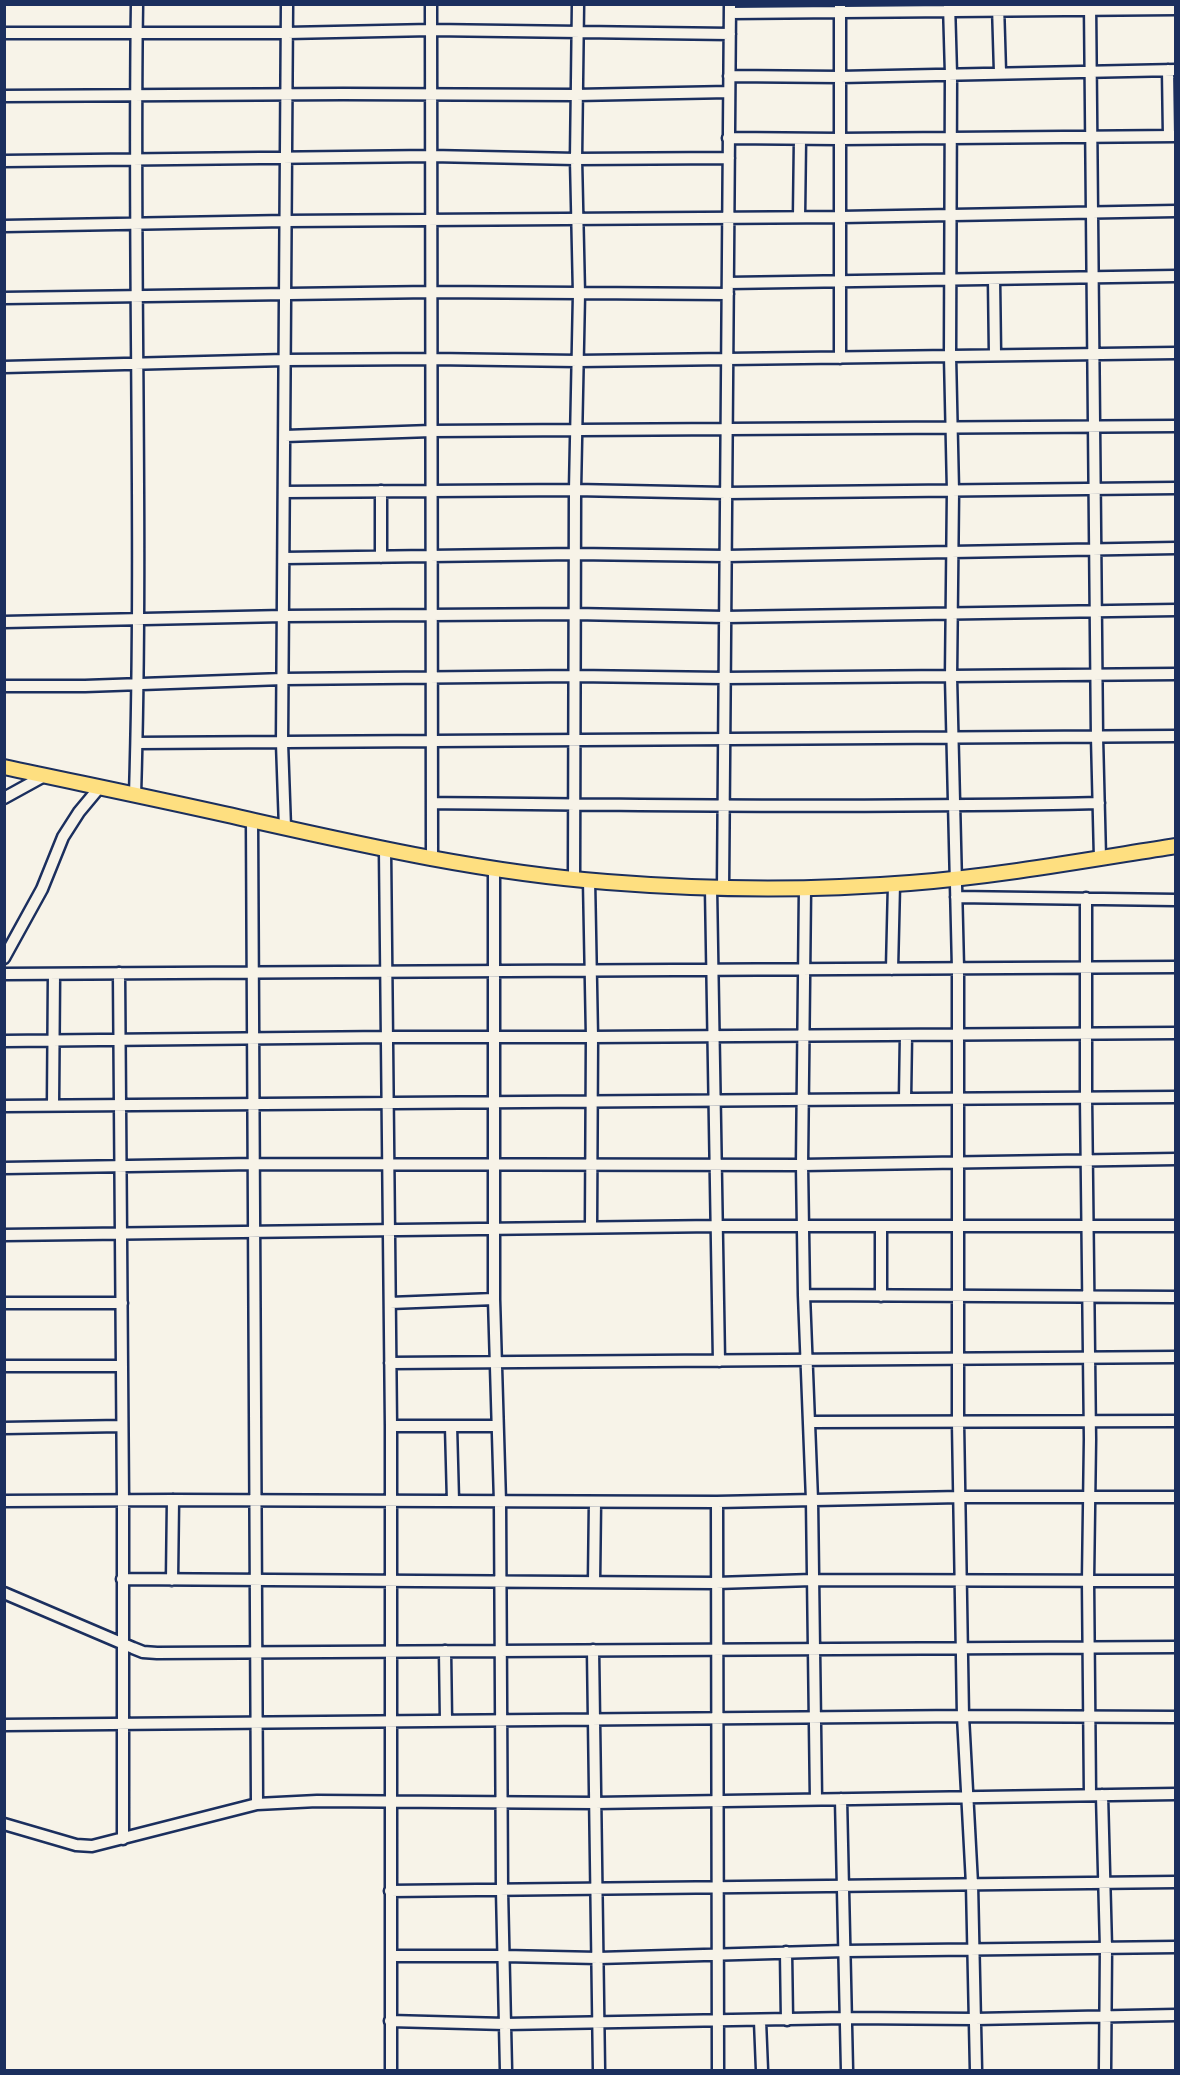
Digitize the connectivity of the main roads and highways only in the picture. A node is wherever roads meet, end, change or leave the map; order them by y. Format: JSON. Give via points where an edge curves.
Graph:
{"nodes":[{"id":1,"x":4,"y":767,"type":"edge"},
{"id":2,"x":1176,"y":846,"type":"edge"}],
"edges":[{"from":1,"to":2,"type":"main road","via":[[385,850],[581,880],[717,888],[894,884]]}]}
